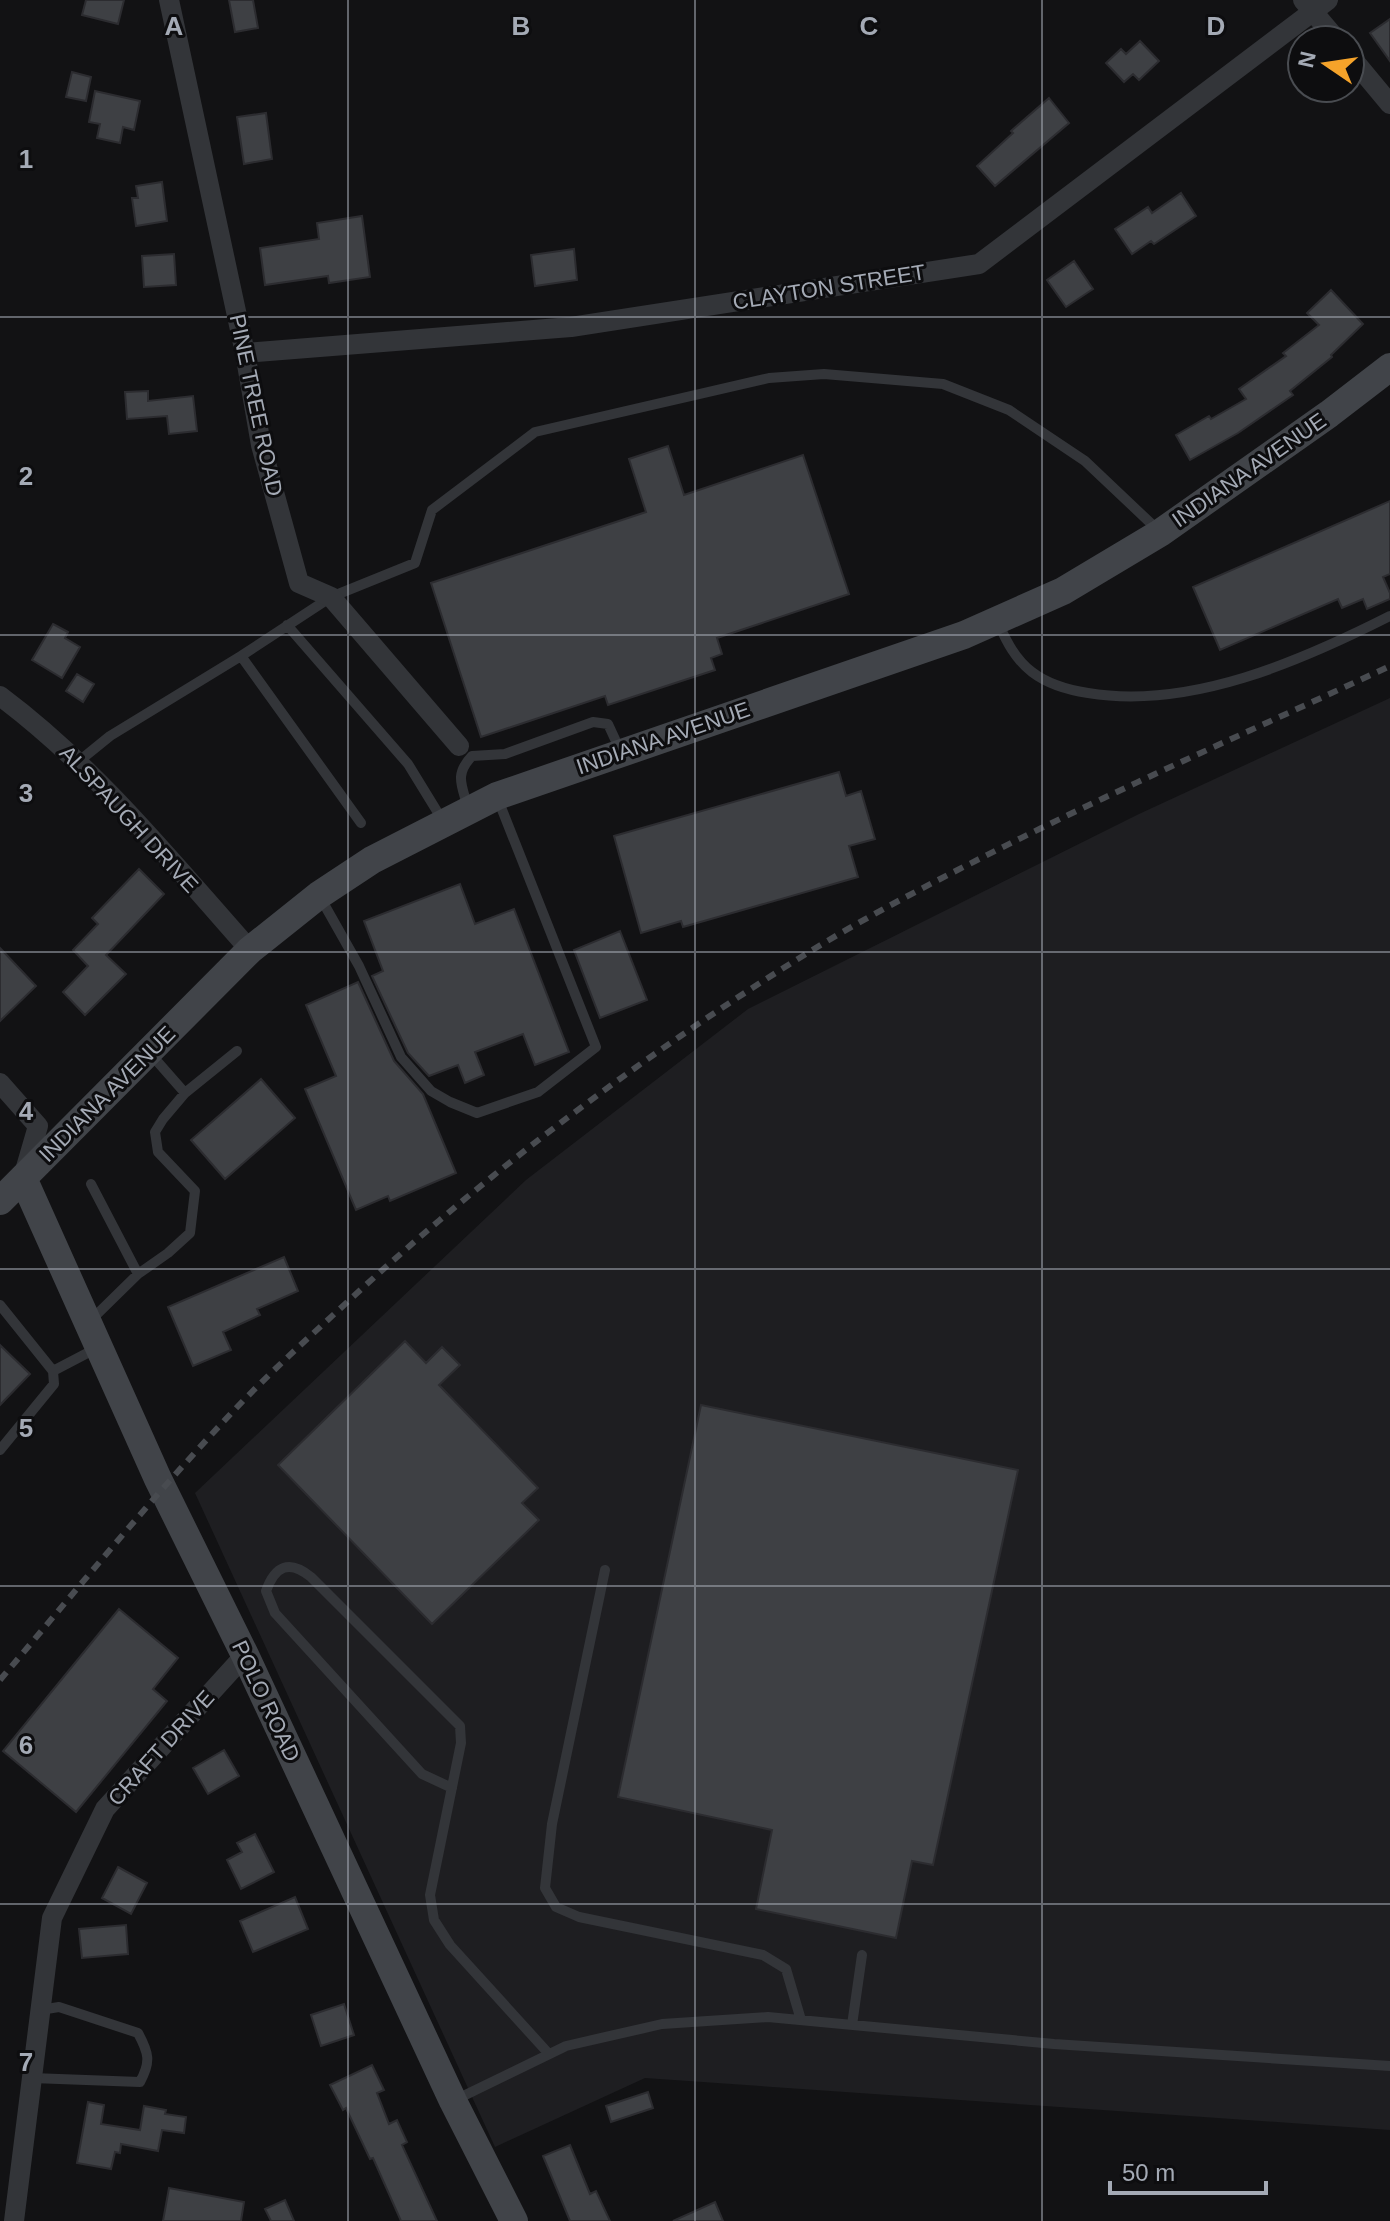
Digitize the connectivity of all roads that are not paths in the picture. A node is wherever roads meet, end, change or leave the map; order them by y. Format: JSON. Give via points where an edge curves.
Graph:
{"nodes":[{"id":1,"x":169,"y":0,"type":"edge"},
{"id":2,"x":1314,"y":4,"type":"edge"},
{"id":3,"x":1327,"y":24,"type":"edge"},
{"id":4,"x":1366,"y":75,"type":"edge"},
{"id":5,"x":1390,"y":104,"type":"edge"},
{"id":6,"x":245,"y":353,"type":"junction"},
{"id":7,"x":1387,"y":376,"type":"edge"},
{"id":8,"x":1160,"y":533,"type":"junction"},
{"id":9,"x":331,"y":597,"type":"junction"},
{"id":10,"x":1390,"y":616,"type":"edge"},
{"id":11,"x":996,"y":620,"type":"junction"},
{"id":12,"x":287,"y":625,"type":"junction"},
{"id":13,"x":241,"y":656,"type":"junction"},
{"id":14,"x":0,"y":696,"type":"edge"},
{"id":15,"x":459,"y":746,"type":"dead end"},
{"id":16,"x":621,"y":752,"type":"junction"},
{"id":17,"x":78,"y":762,"type":"junction"},
{"id":18,"x":497,"y":796,"type":"junction"},
{"id":19,"x":456,"y":816,"type":"junction"},
{"id":20,"x":361,"y":823,"type":"dead end"},
{"id":21,"x":319,"y":895,"type":"junction"},
{"id":22,"x":250,"y":950,"type":"junction"},
{"id":23,"x":237,"y":1051,"type":"dead end"},
{"id":24,"x":149,"y":1052,"type":"junction"},
{"id":25,"x":0,"y":1083,"type":"edge"},
{"id":26,"x":185,"y":1093,"type":"junction"},
{"id":27,"x":23,"y":1178,"type":"junction"},
{"id":28,"x":91,"y":1184,"type":"dead end"},
{"id":29,"x":0,"y":1201,"type":"edge"},
{"id":30,"x":138,"y":1274,"type":"junction"},
{"id":31,"x":0,"y":1305,"type":"edge"},
{"id":32,"x":93,"y":1335,"type":"junction"},
{"id":33,"x":53,"y":1371,"type":"junction"},
{"id":34,"x":0,"y":1450,"type":"edge"},
{"id":35,"x":605,"y":1570,"type":"dead end"},
{"id":36,"x":245,"y":1655,"type":"junction"},
{"id":37,"x":452,"y":1788,"type":"junction"},
{"id":38,"x":862,"y":1955,"type":"dead end"},
{"id":39,"x":40,"y":2010,"type":"junction"},
{"id":40,"x":801,"y":2020,"type":"junction"},
{"id":41,"x":852,"y":2025,"type":"junction"},
{"id":42,"x":549,"y":2054,"type":"junction"},
{"id":43,"x":1390,"y":2066,"type":"edge"},
{"id":44,"x":32,"y":2078,"type":"junction"},
{"id":45,"x":453,"y":2101,"type":"junction"},
{"id":46,"x":14,"y":2221,"type":"edge"},
{"id":47,"x":514,"y":2221,"type":"edge"}],
"edges":[{"from":1,"to":6,"type":"street","name":"PINE TREE ROAD"},
{"from":2,"to":3,"type":"street"},
{"from":2,"to":6,"type":"street","name":"CLAYTON STREET","via":[[979,264],[571,327]]},
{"from":4,"to":5,"type":"street"},
{"from":6,"to":9,"type":"street","name":"PINE TREE ROAD","via":[[261,445],[299,583]]},
{"from":7,"to":8,"type":"main road","name":"INDIANA AVENUE"},
{"from":8,"to":9,"type":"lane","via":[[1085,461],[1009,410],[943,384],[824,374],[769,378],[535,432],[432,510],[415,563]]},
{"from":8,"to":11,"type":"main road","name":"INDIANA AVENUE","via":[[1063,591]]},
{"from":9,"to":12,"type":"lane"},
{"from":9,"to":15,"type":"street","name":"PINE TREE ROAD"},
{"from":10,"to":11,"type":"lane","via":[[1244,677],[1194,690],[1132,697],[1068,690],[1033,673],[1015,656]]},
{"from":11,"to":16,"type":"main road","name":"INDIANA AVENUE"},
{"from":12,"to":13,"type":"lane"},
{"from":12,"to":19,"type":"lane"},
{"from":13,"to":17,"type":"lane","via":[[110,736]]},
{"from":13,"to":20,"type":"lane"},
{"from":14,"to":17,"type":"street","name":"ALSPAUGH DRIVE"},
{"from":16,"to":18,"type":"main road","name":"INDIANA AVENUE"},
{"from":16,"to":19,"type":"lane","via":[[608,724],[593,722],[505,754],[472,756],[459,775]]},
{"from":17,"to":22,"type":"street","name":"ALSPAUGH DRIVE"},
{"from":18,"to":19,"type":"main road","name":"INDIANA AVENUE"},
{"from":18,"to":21,"type":"lane","via":[[596,1047],[538,1092],[477,1113],[431,1091],[401,1057]]},
{"from":19,"to":21,"type":"main road","name":"INDIANA AVENUE"},
{"from":21,"to":22,"type":"main road","name":"INDIANA AVENUE"},
{"from":22,"to":24,"type":"main road","name":"INDIANA AVENUE"},
{"from":23,"to":26,"type":"lane"},
{"from":24,"to":26,"type":"lane"},
{"from":24,"to":27,"type":"main road","name":"INDIANA AVENUE"},
{"from":25,"to":27,"type":"street","via":[[38,1126]]},
{"from":26,"to":30,"type":"lane","via":[[155,1132],[158,1152],[195,1191],[190,1233]]},
{"from":27,"to":29,"type":"main road","name":"INDIANA AVENUE"},
{"from":27,"to":32,"type":"main road","name":"POLO ROAD"},
{"from":28,"to":30,"type":"lane"},
{"from":30,"to":32,"type":"lane"},
{"from":31,"to":33,"type":"lane"},
{"from":32,"to":33,"type":"lane"},
{"from":32,"to":36,"type":"main road","name":"POLO ROAD"},
{"from":33,"to":34,"type":"lane","via":[[54,1384]]},
{"from":35,"to":40,"type":"lane","via":[[552,1824],[545,1888],[556,1907],[579,1917],[763,1955],[786,1969]]},
{"from":36,"to":39,"type":"street","name":"CRAFT DRIVE","via":[[105,1809],[52,1918]]},
{"from":36,"to":45,"type":"main road","name":"POLO ROAD"},
{"from":37,"to":37,"type":"lane","via":[[460,1726],[311,1577],[291,1566],[279,1569],[266,1591],[275,1613],[422,1774]]},
{"from":37,"to":42,"type":"lane","via":[[430,1895],[434,1920],[450,1945]]},
{"from":38,"to":41,"type":"lane"},
{"from":39,"to":44,"type":"street","name":"CRAFT DRIVE"},
{"from":39,"to":44,"type":"lane","via":[[59,2007],[138,2033],[148,2056],[147,2069],[140,2082]]},
{"from":40,"to":41,"type":"lane"},
{"from":40,"to":42,"type":"lane","via":[[662,2024]]},
{"from":41,"to":43,"type":"lane"},
{"from":42,"to":45,"type":"lane"},
{"from":44,"to":46,"type":"street","name":"CRAFT DRIVE"},
{"from":45,"to":47,"type":"main road","name":"POLO ROAD"}]}
